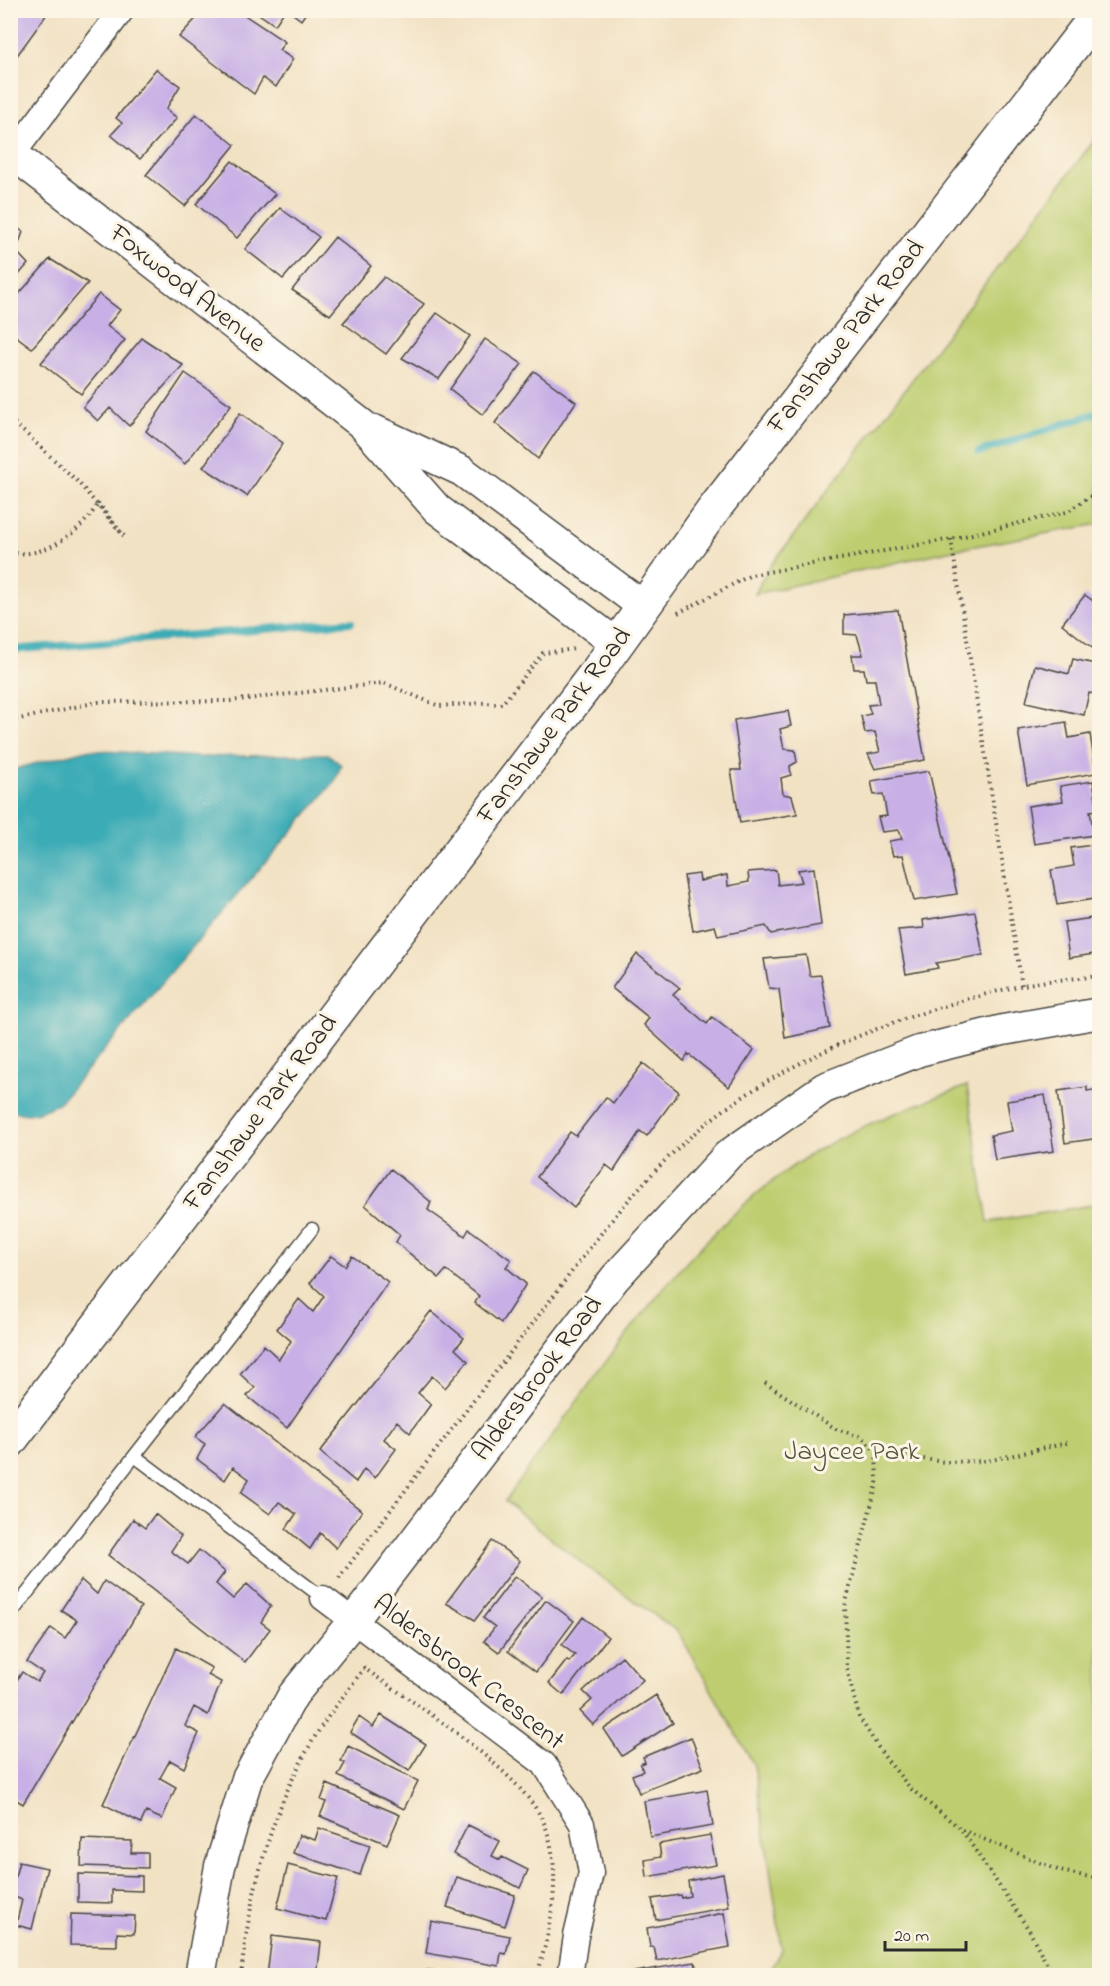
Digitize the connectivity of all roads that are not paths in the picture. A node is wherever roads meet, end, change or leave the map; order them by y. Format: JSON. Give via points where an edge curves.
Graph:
{"nodes":[{"id":1,"x":122,"y":10,"type":"edge"},
{"id":2,"x":1100,"y":11,"type":"edge"},
{"id":3,"x":12,"y":153,"type":"edge"},
{"id":4,"x":363,"y":425,"type":"junction"},
{"id":5,"x":644,"y":607,"type":"junction"},
{"id":6,"x":617,"y":644,"type":"junction"},
{"id":7,"x":1100,"y":1013,"type":"edge"},
{"id":8,"x":312,"y":1229,"type":"dead end"},
{"id":9,"x":10,"y":1441,"type":"edge"},
{"id":10,"x":136,"y":1457,"type":"junction"},
{"id":11,"x":323,"y":1598,"type":"joint"},
{"id":12,"x":10,"y":1615,"type":"edge"},
{"id":13,"x":353,"y":1621,"type":"junction"},
{"id":14,"x":200,"y":1976,"type":"edge"},
{"id":15,"x":570,"y":1976,"type":"edge"}],
"edges":[{"from":1,"to":3,"type":"street"},
{"from":2,"to":5,"type":"main road","name":"Fanshawe Park Road","via":[[714,509]]},
{"from":3,"to":4,"type":"street","name":"Foxwood Avenue"},
{"from":4,"to":5,"type":"street","name":"Foxwood Avenue","via":[[462,471]]},
{"from":4,"to":6,"type":"street","name":"Foxwood Avenue","via":[[437,509]]},
{"from":5,"to":6,"type":"main road","name":"Fanshawe Park Road"},
{"from":6,"to":9,"type":"main road","name":"Fanshawe Park Road"},
{"from":7,"to":13,"type":"street","name":"Aldersbrook Road","via":[[1003,1030],[908,1055],[824,1088],[728,1155],[615,1278]]},
{"from":8,"to":10,"type":"lane"},
{"from":10,"to":11,"type":"lane"},
{"from":10,"to":12,"type":"lane"},
{"from":11,"to":13,"type":"street","name":"Aldersbrook Crescent"},
{"from":13,"to":14,"type":"street","name":"Aldersbrook Road","via":[[293,1695],[247,1779],[220,1866]]},
{"from":13,"to":15,"type":"street","name":"Aldersbrook Crescent","via":[[544,1764],[582,1824],[591,1873]]}]}
